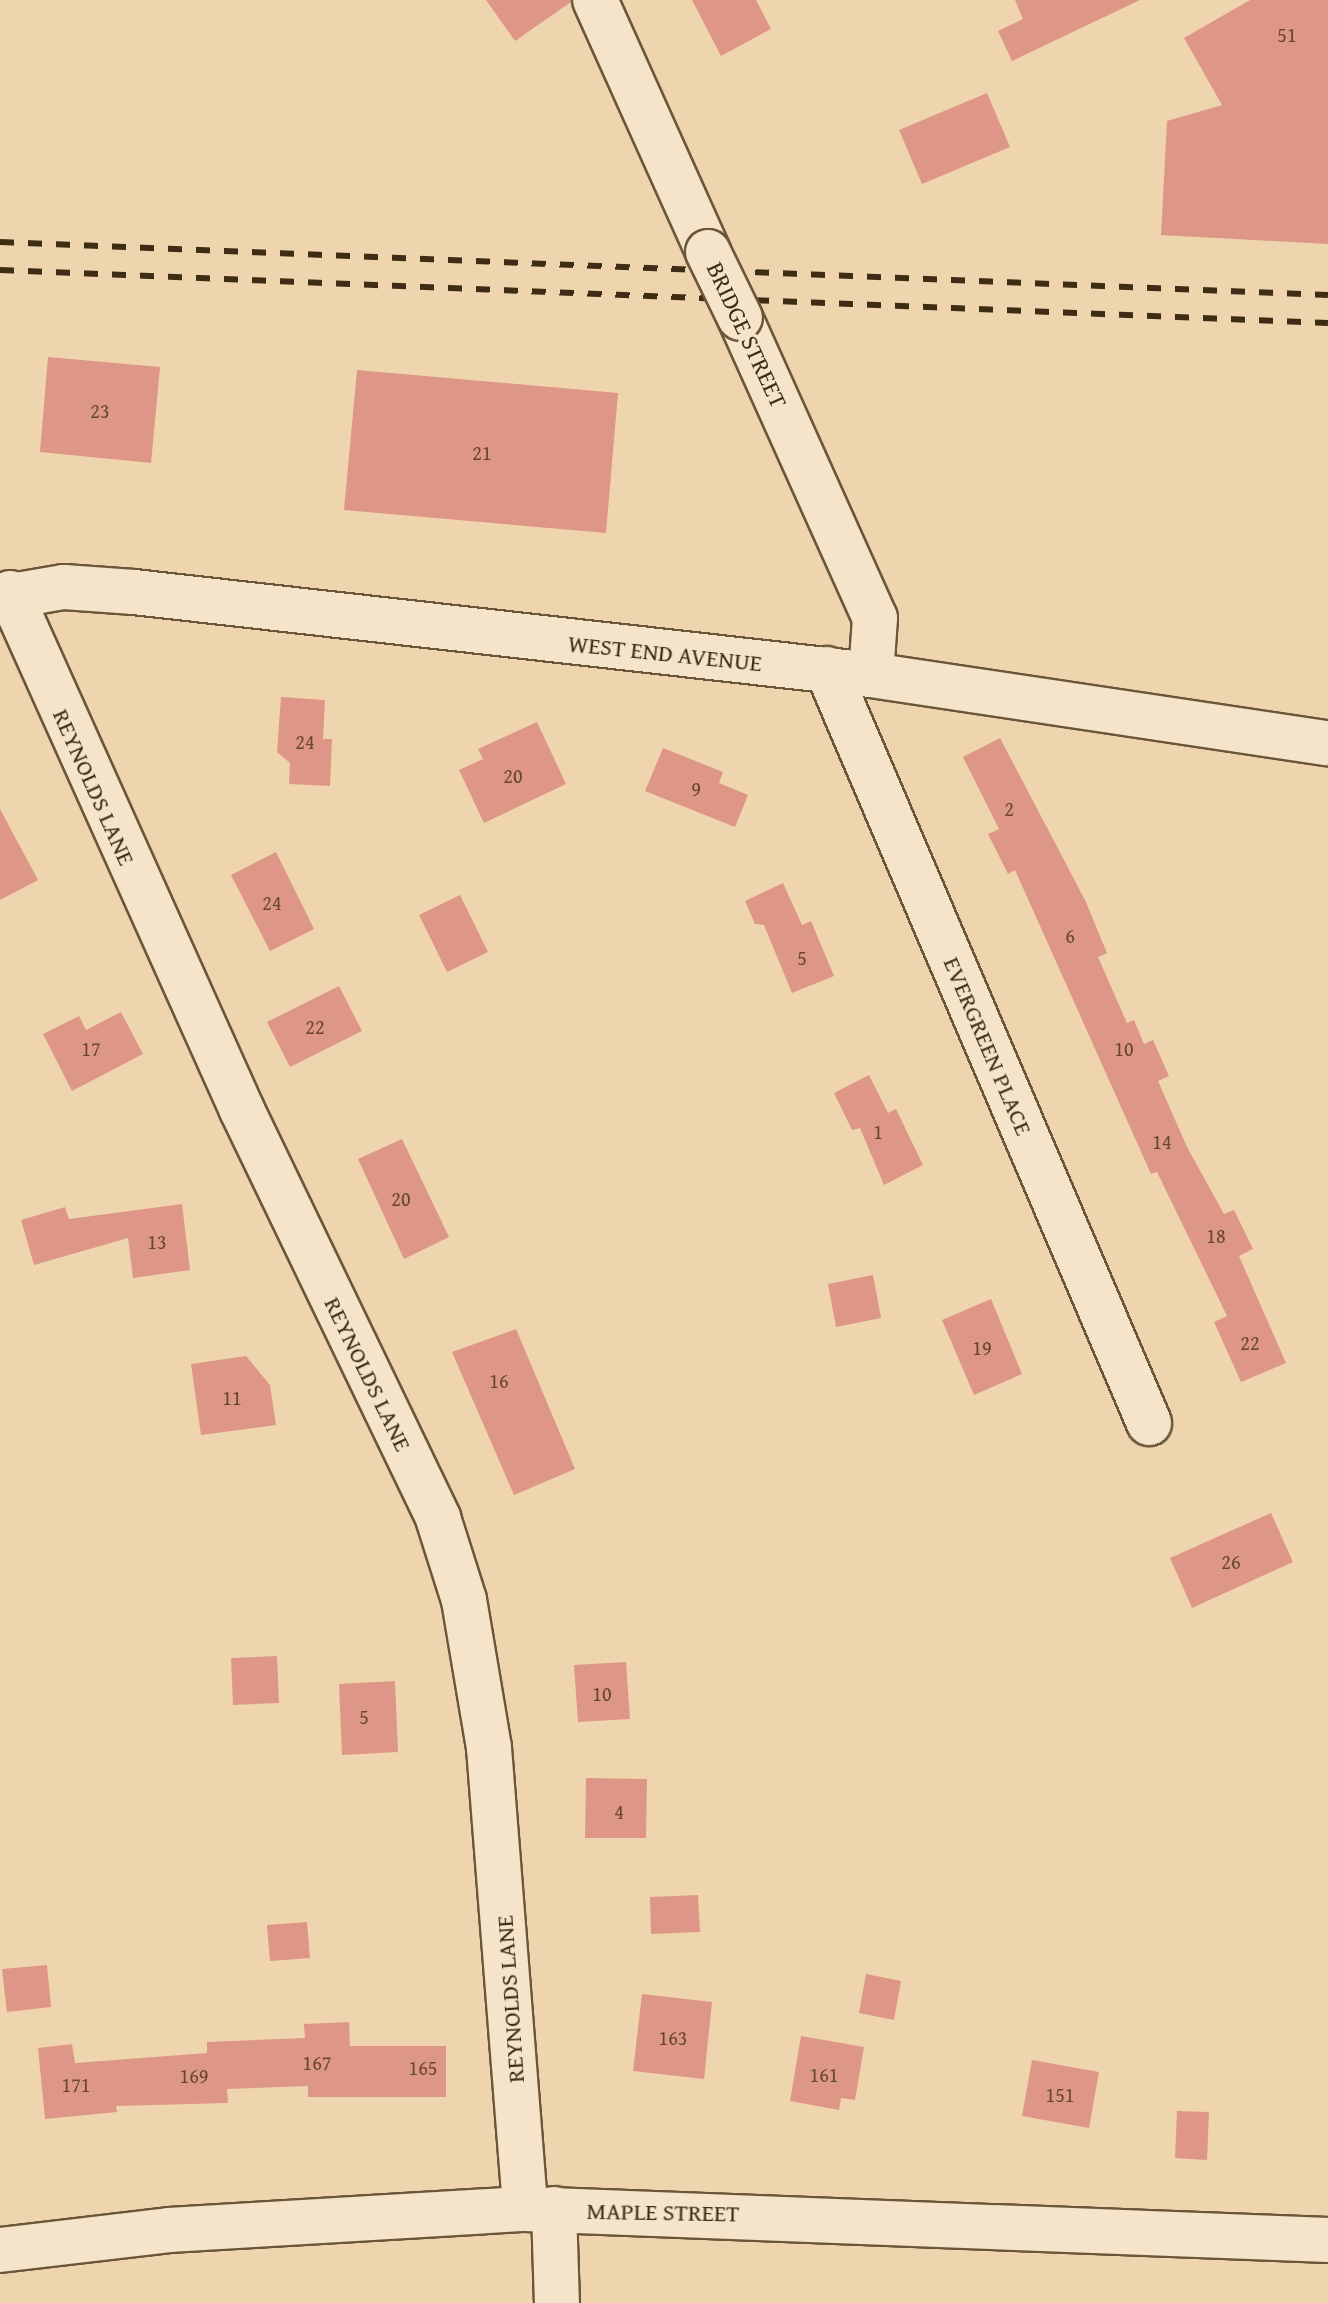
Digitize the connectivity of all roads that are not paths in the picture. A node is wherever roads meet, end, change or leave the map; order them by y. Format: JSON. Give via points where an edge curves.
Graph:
{"nodes":[{"id":1,"x":595,"y":0,"type":"edge"},
{"id":2,"x":5,"y":596,"type":"edge"},
{"id":3,"x":827,"y":669,"type":"junction"},
{"id":4,"x":871,"y":675,"type":"junction"},
{"id":5,"x":1328,"y":743,"type":"edge"},
{"id":6,"x":1149,"y":1423,"type":"dead end"},
{"id":7,"x":540,"y":2209,"type":"junction"},
{"id":8,"x":1328,"y":2240,"type":"edge"},
{"id":9,"x":0,"y":2250,"type":"edge"},
{"id":10,"x":557,"y":2303,"type":"edge"}],
"edges":[{"from":1,"to":4,"type":"street","name":"BRIDGE STREET","bridge":true,"via":[[875,618]]},
{"from":2,"to":3,"type":"street","name":"WEST END AVENUE","via":[[64,587],[134,592]]},
{"from":2,"to":7,"type":"street","name":"REYNOLDS LANE","via":[[438,1518],[455,1573],[489,1748]]},
{"from":3,"to":4,"type":"street","name":"WEST END AVENUE"},
{"from":3,"to":6,"type":"street","name":"EVERGREEN PLACE"},
{"from":4,"to":5,"type":"street","name":"WEST END AVENUE"},
{"from":7,"to":8,"type":"street","name":"MAPLE STREET"},
{"from":7,"to":9,"type":"street","name":"MAPLE STREET","via":[[169,2230]]},
{"from":7,"to":10,"type":"street","name":"REYNOLDS LANE"}]}
